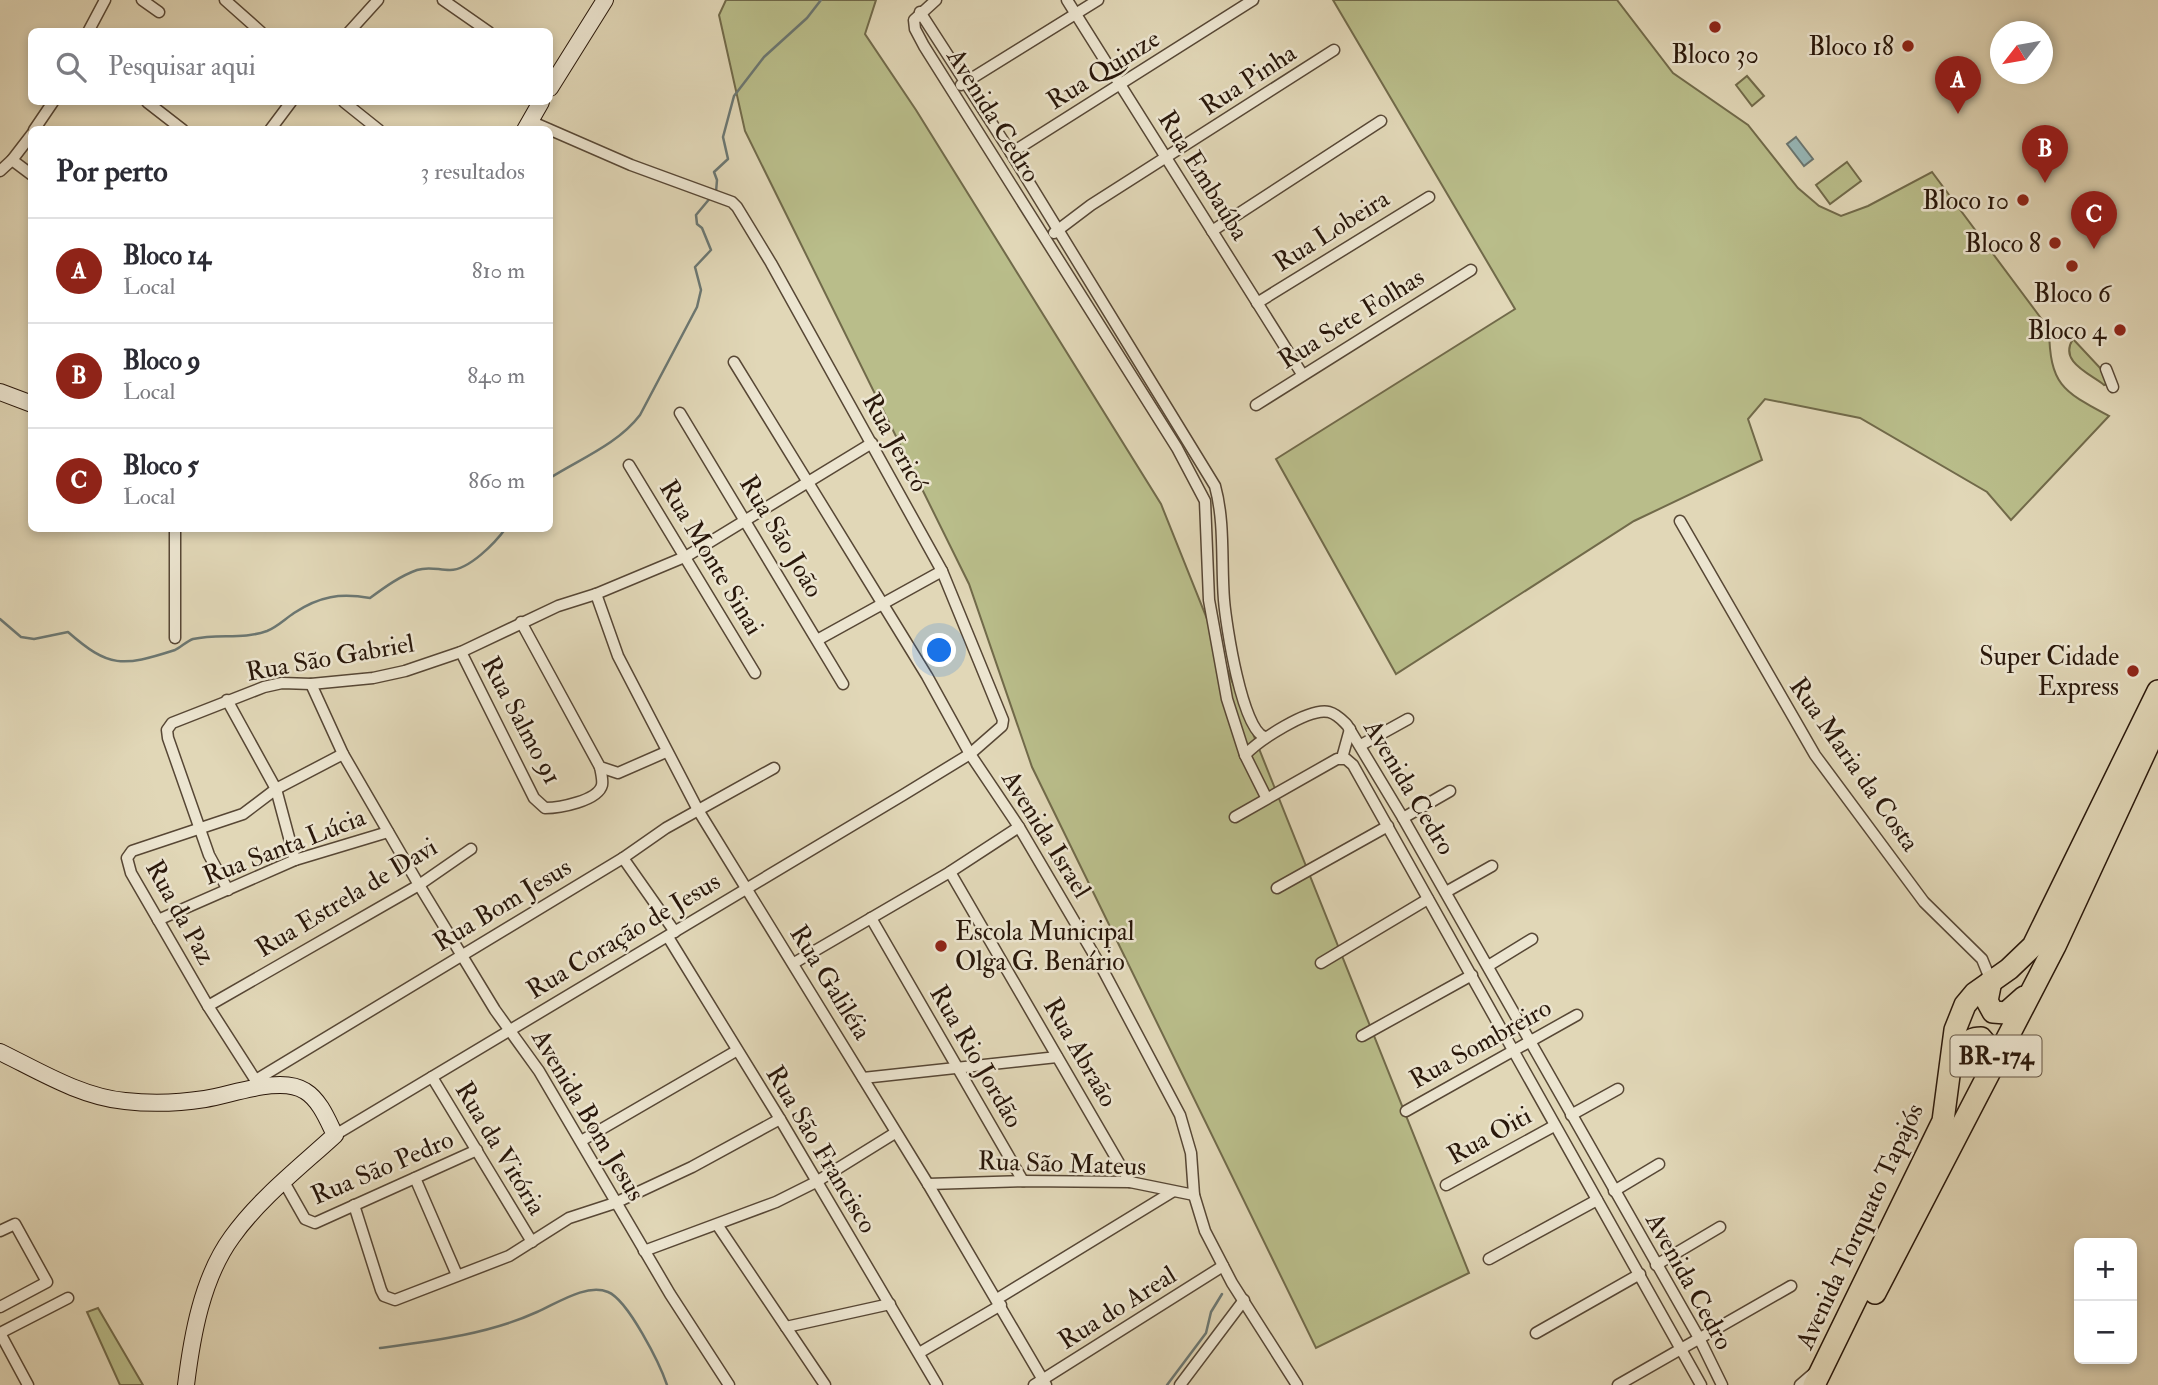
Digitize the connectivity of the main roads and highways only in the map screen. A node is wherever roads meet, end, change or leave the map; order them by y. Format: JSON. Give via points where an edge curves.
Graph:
{"nodes":[{"id":1,"x":2158,"y":691,"type":"edge"},
{"id":2,"x":2158,"y":724,"type":"edge"},
{"id":3,"x":1991,"y":981,"type":"junction"},
{"id":4,"x":2035,"y":984,"type":"junction"},
{"id":5,"x":1991,"y":1064,"type":"junction"},
{"id":6,"x":1948,"y":1093,"type":"junction"},
{"id":7,"x":1826,"y":1374,"type":"edge"},
{"id":8,"x":1814,"y":1385,"type":"edge"}],
"edges":[{"from":1,"to":3,"type":"highway","name":"Avenida Torquato Tapajós","number":"BR-174","via":[[2033,946]]},
{"from":2,"to":4,"type":"highway","name":"Avenida Torquato Tapajós","number":"BR-174"},
{"from":3,"to":4,"type":"highway","via":[[1987,1001],[1998,1014],[2013,1008]]},
{"from":3,"to":6,"type":"highway","name":"Avenida Torquato Tapajós","number":"BR-174","via":[[1975,993],[1961,1014],[1952,1046]]},
{"from":4,"to":5,"type":"highway","name":"Avenida Torquato Tapajós","number":"BR-174"},
{"from":5,"to":6,"type":"highway","via":[[1981,1038],[1966,1042]]},
{"from":5,"to":7,"type":"highway","name":"Avenida Torquato Tapajós","number":"BR-174"},
{"from":6,"to":7,"type":"highway","name":"Avenida Torquato Tapajós","number":"BR-174","via":[[1943,1121]]},
{"from":7,"to":8,"type":"highway","name":"Avenida Torquato Tapajós","number":"BR-174"}]}
